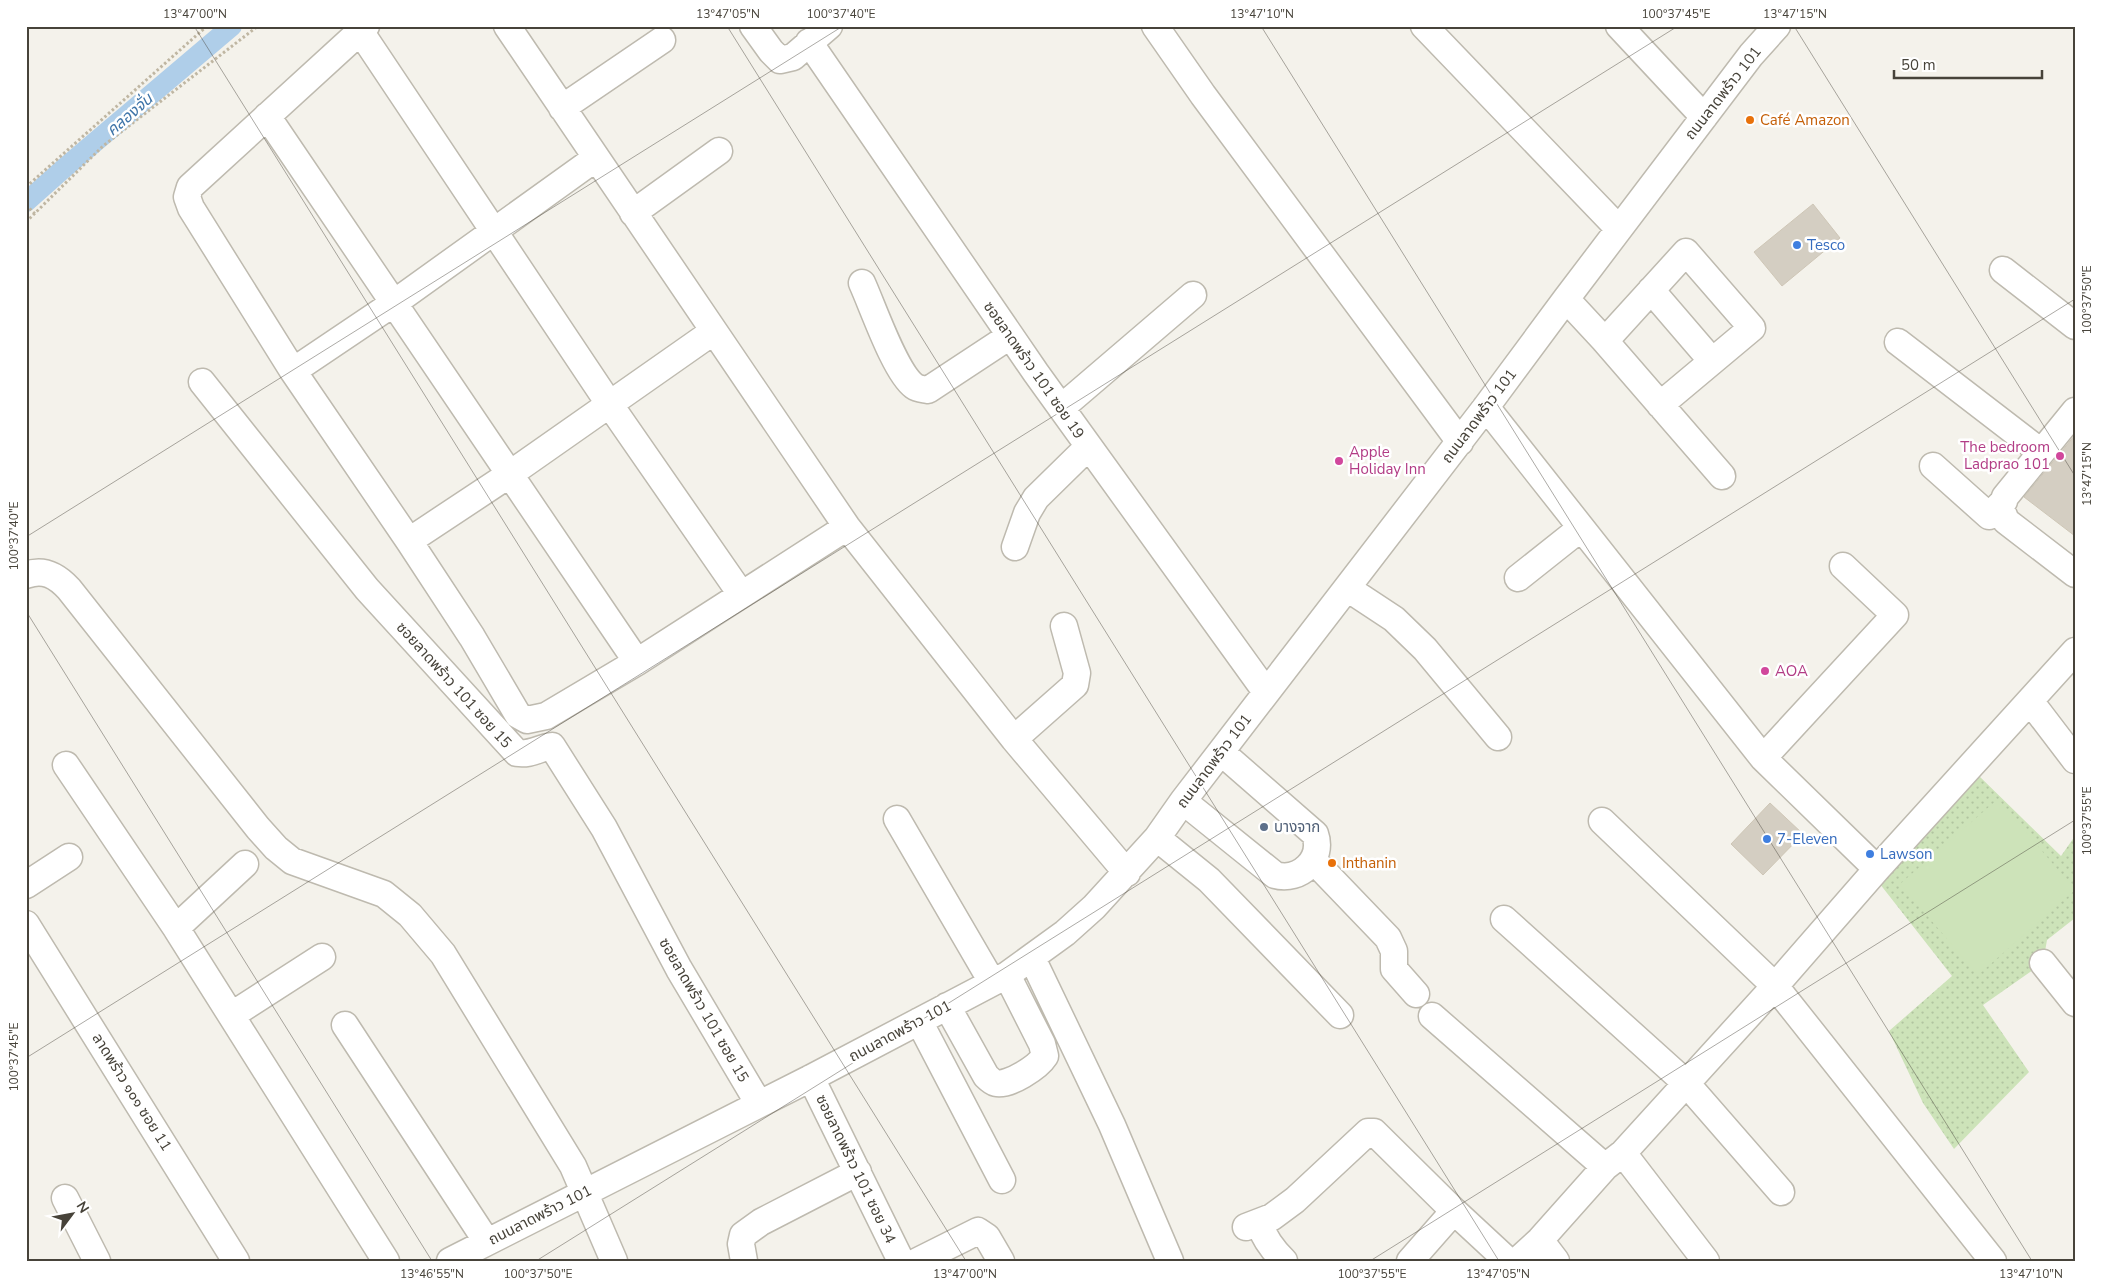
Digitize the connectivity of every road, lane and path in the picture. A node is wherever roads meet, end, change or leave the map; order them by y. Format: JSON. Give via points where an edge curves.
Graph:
{"nodes":[{"id":1,"x":207,"y":26,"type":"edge"},
{"id":2,"x":258,"y":26,"type":"edge"},
{"id":3,"x":507,"y":26,"type":"edge"},
{"id":4,"x":753,"y":26,"type":"edge"},
{"id":5,"x":1155,"y":26,"type":"edge"},
{"id":6,"x":1424,"y":26,"type":"edge"},
{"id":7,"x":1619,"y":26,"type":"edge"},
{"id":8,"x":1777,"y":26,"type":"edge"},
{"id":9,"x":363,"y":29,"type":"edge"},
{"id":10,"x":819,"y":34,"type":"edge"},
{"id":11,"x":662,"y":40,"type":"dead end"},
{"id":12,"x":562,"y":108,"type":"junction"},
{"id":13,"x":267,"y":116,"type":"junction"},
{"id":14,"x":1704,"y":117,"type":"junction"},
{"id":15,"x":719,"y":151,"type":"dead end"},
{"id":16,"x":596,"y":158,"type":"junction"},
{"id":17,"x":26,"y":186,"type":"edge"},
{"id":18,"x":26,"y":205,"type":"edge"},
{"id":19,"x":633,"y":213,"type":"junction"},
{"id":20,"x":35,"y":214,"type":"junction"},
{"id":21,"x":26,"y":222,"type":"edge"},
{"id":22,"x":1619,"y":229,"type":"junction"},
{"id":23,"x":494,"y":231,"type":"junction"},
{"id":24,"x":2003,"y":270,"type":"dead end"},
{"id":25,"x":862,"y":282,"type":"dead end"},
{"id":26,"x":1652,"y":290,"type":"junction"},
{"id":27,"x":1193,"y":295,"type":"dead end"},
{"id":28,"x":1566,"y":299,"type":"junction"},
{"id":29,"x":394,"y":303,"type":"junction"},
{"id":30,"x":2075,"y":326,"type":"edge"},
{"id":31,"x":714,"y":332,"type":"junction"},
{"id":32,"x":1010,"y":336,"type":"junction"},
{"id":33,"x":1605,"y":341,"type":"junction"},
{"id":34,"x":1898,"y":342,"type":"dead end"},
{"id":35,"x":1712,"y":361,"type":"junction"},
{"id":36,"x":293,"y":371,"type":"junction"},
{"id":37,"x":202,"y":382,"type":"dead end"},
{"id":38,"x":1660,"y":404,"type":"junction"},
{"id":39,"x":610,"y":405,"type":"junction"},
{"id":40,"x":1061,"y":408,"type":"junction"},
{"id":41,"x":1486,"y":408,"type":"junction"},
{"id":42,"x":2075,"y":411,"type":"edge"},
{"id":43,"x":1460,"y":442,"type":"junction"},
{"id":44,"x":1088,"y":447,"type":"junction"},
{"id":45,"x":2041,"y":452,"type":"junction"},
{"id":46,"x":1933,"y":466,"type":"dead end"},
{"id":47,"x":510,"y":474,"type":"junction"},
{"id":48,"x":1722,"y":476,"type":"dead end"},
{"id":49,"x":2004,"y":501,"type":"junction"},
{"id":50,"x":847,"y":527,"type":"junction"},
{"id":51,"x":1581,"y":528,"type":"junction"},
{"id":52,"x":409,"y":541,"type":"junction"},
{"id":53,"x":1014,"y":547,"type":"dead end"},
{"id":54,"x":1843,"y":566,"type":"dead end"},
{"id":55,"x":2075,"y":574,"type":"edge"},
{"id":56,"x":26,"y":575,"type":"edge"},
{"id":57,"x":1518,"y":578,"type":"dead end"},
{"id":58,"x":1347,"y":588,"type":"junction"},
{"id":59,"x":741,"y":594,"type":"junction"},
{"id":60,"x":1064,"y":626,"type":"dead end"},
{"id":61,"x":2075,"y":651,"type":"edge"},
{"id":62,"x":637,"y":662,"type":"junction"},
{"id":63,"x":1266,"y":692,"type":"junction"},
{"id":64,"x":2030,"y":701,"type":"junction"},
{"id":65,"x":1498,"y":736,"type":"dead end"},
{"id":66,"x":1014,"y":739,"type":"junction"},
{"id":67,"x":1221,"y":752,"type":"junction"},
{"id":68,"x":1763,"y":758,"type":"junction"},
{"id":69,"x":2075,"y":760,"type":"edge"},
{"id":70,"x":66,"y":765,"type":"dead end"},
{"id":71,"x":1183,"y":801,"type":"junction"},
{"id":72,"x":897,"y":819,"type":"dead end"},
{"id":73,"x":1602,"y":821,"type":"dead end"},
{"id":74,"x":1157,"y":838,"type":"junction"},
{"id":75,"x":69,"y":857,"type":"dead end"},
{"id":76,"x":1314,"y":861,"type":"junction"},
{"id":77,"x":245,"y":864,"type":"dead end"},
{"id":78,"x":1877,"y":869,"type":"junction"},
{"id":79,"x":1127,"y":873,"type":"junction"},
{"id":80,"x":26,"y":885,"type":"edge"},
{"id":81,"x":1504,"y":919,"type":"dead end"},
{"id":82,"x":26,"y":924,"type":"edge"},
{"id":83,"x":176,"y":928,"type":"junction"},
{"id":84,"x":322,"y":957,"type":"dead end"},
{"id":85,"x":1032,"y":958,"type":"junction"},
{"id":86,"x":2043,"y":963,"type":"dead end"},
{"id":87,"x":999,"y":978,"type":"junction"},
{"id":88,"x":1775,"y":986,"type":"junction"},
{"id":89,"x":1416,"y":994,"type":"dead end"},
{"id":90,"x":2075,"y":1003,"type":"edge"},
{"id":91,"x":948,"y":1006,"type":"junction"},
{"id":92,"x":232,"y":1015,"type":"junction"},
{"id":93,"x":1340,"y":1015,"type":"dead end"},
{"id":94,"x":1432,"y":1016,"type":"dead end"},
{"id":95,"x":919,"y":1021,"type":"junction"},
{"id":96,"x":345,"y":1026,"type":"dead end"},
{"id":97,"x":811,"y":1078,"type":"junction"},
{"id":98,"x":1686,"y":1083,"type":"junction"},
{"id":99,"x":759,"y":1104,"type":"junction"},
{"id":100,"x":1614,"y":1160,"type":"junction"},
{"id":101,"x":858,"y":1172,"type":"junction"},
{"id":102,"x":1002,"y":1180,"type":"dead end"},
{"id":103,"x":586,"y":1192,"type":"junction"},
{"id":104,"x":1781,"y":1192,"type":"dead end"},
{"id":105,"x":65,"y":1198,"type":"dead end"},
{"id":106,"x":1454,"y":1211,"type":"junction"},
{"id":107,"x":1540,"y":1240,"type":"junction"},
{"id":108,"x":472,"y":1253,"type":"edge"},
{"id":109,"x":97,"y":1261,"type":"edge"},
{"id":110,"x":236,"y":1261,"type":"edge"},
{"id":111,"x":386,"y":1261,"type":"edge"},
{"id":112,"x":614,"y":1261,"type":"edge"},
{"id":113,"x":744,"y":1261,"type":"edge"},
{"id":114,"x":902,"y":1261,"type":"edge"},
{"id":115,"x":918,"y":1261,"type":"edge"},
{"id":116,"x":1001,"y":1261,"type":"edge"},
{"id":117,"x":1170,"y":1261,"type":"edge"},
{"id":118,"x":1284,"y":1261,"type":"edge"},
{"id":119,"x":1410,"y":1261,"type":"edge"},
{"id":120,"x":1508,"y":1261,"type":"edge"},
{"id":121,"x":1517,"y":1261,"type":"edge"},
{"id":122,"x":1556,"y":1261,"type":"edge"},
{"id":123,"x":1706,"y":1261,"type":"edge"},
{"id":124,"x":1993,"y":1261,"type":"edge"}],
"edges":[{"from":1,"to":17,"type":"path"},
{"from":2,"to":20,"type":"path","via":[[103,146]]},
{"from":3,"to":12,"type":"street"},
{"from":4,"to":10,"type":"street","name":"ซอยลาดพร้าว 101 ซอย 19","via":[[780,60],[793,57]]},
{"from":5,"to":43,"type":"street","via":[[1208,103]]},
{"from":6,"to":22,"type":"street"},
{"from":7,"to":14,"type":"street"},
{"from":8,"to":14,"type":"street","name":"ถนนลาดพร้าว 101"},
{"from":9,"to":13,"type":"street"},
{"from":9,"to":23,"type":"street"},
{"from":10,"to":32,"type":"street","name":"ซอยลาดพร้าว 101 ซอย 19"},
{"from":11,"to":12,"type":"street"},
{"from":12,"to":16,"type":"street"},
{"from":13,"to":29,"type":"street"},
{"from":13,"to":36,"type":"street","via":[[190,187],[187,197]]},
{"from":14,"to":22,"type":"street","name":"ถนนลาดพร้าว 101"},
{"from":15,"to":19,"type":"street"},
{"from":16,"to":19,"type":"street"},
{"from":16,"to":23,"type":"street"},
{"from":18,"to":20,"type":"path"},
{"from":19,"to":31,"type":"street"},
{"from":20,"to":21,"type":"path"},
{"from":22,"to":28,"type":"street","name":"ถนนลาดพร้าว 101"},
{"from":23,"to":29,"type":"street"},
{"from":23,"to":39,"type":"street"},
{"from":24,"to":30,"type":"street"},
{"from":25,"to":32,"type":"street","via":[[905,377],[916,388],[928,390]]},
{"from":26,"to":33,"type":"street"},
{"from":26,"to":35,"type":"street"},
{"from":26,"to":35,"type":"street","via":[[1686,252],[1752,328]]},
{"from":27,"to":40,"type":"street"},
{"from":28,"to":33,"type":"street"},
{"from":28,"to":41,"type":"street","name":"ถนนลาดพร้าว 101"},
{"from":29,"to":36,"type":"street"},
{"from":29,"to":47,"type":"street"},
{"from":31,"to":39,"type":"street"},
{"from":31,"to":50,"type":"street"},
{"from":32,"to":40,"type":"street","name":"ซอยลาดพร้าว 101 ซอย 19"},
{"from":33,"to":38,"type":"street"},
{"from":34,"to":45,"type":"street"},
{"from":35,"to":38,"type":"street"},
{"from":36,"to":52,"type":"street"},
{"from":37,"to":99,"type":"street","name":"ซอยลาดพร้าว 101 ซอย 15","via":[[367,589],[517,753],[527,754],[552,746],[604,828],[679,969]]},
{"from":38,"to":48,"type":"street"},
{"from":39,"to":47,"type":"street"},
{"from":39,"to":59,"type":"street"},
{"from":40,"to":44,"type":"street","name":"ซอยลาดพร้าว 101 ซอย 19"},
{"from":41,"to":43,"type":"street","name":"ถนนลาดพร้าว 101"},
{"from":41,"to":51,"type":"street"},
{"from":42,"to":45,"type":"street"},
{"from":43,"to":58,"type":"street","name":"ถนนลาดพร้าว 101"},
{"from":44,"to":53,"type":"street","via":[[1036,498]]},
{"from":44,"to":63,"type":"street","name":"ซอยลาดพร้าว 101 ซอย 19"},
{"from":45,"to":49,"type":"street"},
{"from":46,"to":49,"type":"street","via":[[1989,516]]},
{"from":47,"to":52,"type":"street"},
{"from":47,"to":62,"type":"street"},
{"from":49,"to":55,"type":"street","via":[[2001,508],[2006,521]]},
{"from":50,"to":59,"type":"street"},
{"from":50,"to":66,"type":"street"},
{"from":51,"to":57,"type":"street"},
{"from":51,"to":68,"type":"street"},
{"from":52,"to":62,"type":"street","via":[[510,703],[518,715],[527,720],[546,716]]},
{"from":54,"to":68,"type":"street","via":[[1895,615]]},
{"from":56,"to":103,"type":"street","via":[[44,572],[58,578],[69,589],[276,848],[292,861],[384,894],[410,915],[443,954]]},
{"from":58,"to":63,"type":"street","name":"ถนนลาดพร้าว 101"},
{"from":58,"to":65,"type":"street","via":[[1394,619],[1425,649]]},
{"from":59,"to":62,"type":"street"},
{"from":60,"to":66,"type":"street","via":[[1077,673],[1075,685]]},
{"from":61,"to":64,"type":"street"},
{"from":63,"to":67,"type":"street","name":"ถนนลาดพร้าว 101"},
{"from":64,"to":69,"type":"street"},
{"from":64,"to":78,"type":"street"},
{"from":66,"to":79,"type":"street"},
{"from":67,"to":71,"type":"street","name":"ถนนลาดพร้าว 101"},
{"from":67,"to":76,"type":"street","via":[[1315,834],[1318,842]]},
{"from":68,"to":78,"type":"street"},
{"from":70,"to":83,"type":"street"},
{"from":71,"to":74,"type":"street","name":"ถนนลาดพร้าว 101"},
{"from":71,"to":76,"type":"street","via":[[1275,874],[1290,876],[1302,872]]},
{"from":72,"to":87,"type":"street"},
{"from":73,"to":88,"type":"street"},
{"from":74,"to":79,"type":"street","name":"ถนนลาดพร้าว 101"},
{"from":74,"to":93,"type":"street","via":[[1209,880]]},
{"from":75,"to":80,"type":"street"},
{"from":76,"to":89,"type":"street","via":[[1388,938],[1394,951],[1394,970]]},
{"from":77,"to":83,"type":"street"},
{"from":78,"to":88,"type":"street"},
{"from":79,"to":85,"type":"street","name":"ถนนลาดพร้าว 101","via":[[1087,914]]},
{"from":81,"to":98,"type":"street"},
{"from":82,"to":110,"type":"street","name":"ลาดพร้าว ๑๐๑ ซอย 11"},
{"from":83,"to":92,"type":"street"},
{"from":84,"to":92,"type":"street"},
{"from":85,"to":87,"type":"street","name":"ถนนลาดพร้าว 101"},
{"from":85,"to":117,"type":"street","via":[[1112,1125]]},
{"from":86,"to":90,"type":"street"},
{"from":87,"to":91,"type":"street","name":"ถนนลาดพร้าว 101"},
{"from":87,"to":91,"type":"street","via":[[1042,1044],[1045,1056],[1018,1077],[1003,1084],[993,1083],[986,1076]]},
{"from":88,"to":98,"type":"street"},
{"from":88,"to":124,"type":"street"},
{"from":91,"to":95,"type":"street","name":"ถนนลาดพร้าว 101"},
{"from":92,"to":111,"type":"street"},
{"from":94,"to":100,"type":"street"},
{"from":95,"to":97,"type":"street","name":"ถนนลาดพร้าว 101"},
{"from":95,"to":102,"type":"street"},
{"from":96,"to":108,"type":"street"},
{"from":97,"to":99,"type":"street","name":"ถนนลาดพร้าว 101"},
{"from":97,"to":101,"type":"street","name":"ซอยลาดพร้าว 101 ซอย 34"},
{"from":98,"to":100,"type":"street"},
{"from":98,"to":104,"type":"street"},
{"from":99,"to":103,"type":"street","name":"ถนนลาดพร้าว 101"},
{"from":100,"to":107,"type":"street"},
{"from":100,"to":123,"type":"street"},
{"from":101,"to":113,"type":"street","via":[[761,1222],[743,1235]]},
{"from":101,"to":114,"type":"street","name":"ซอยลาดพร้าว 101 ซอย 34"},
{"from":103,"to":108,"type":"street","name":"ถนนลาดพร้าว 101"},
{"from":103,"to":112,"type":"street"},
{"from":105,"to":109,"type":"street"},
{"from":106,"to":118,"type":"street","via":[[1374,1132],[1368,1132],[1295,1200],[1272,1217],[1252,1225]]},
{"from":106,"to":119,"type":"street"},
{"from":106,"to":120,"type":"street"},
{"from":107,"to":121,"type":"street"},
{"from":107,"to":122,"type":"street"},
{"from":115,"to":116,"type":"street","via":[[978,1232],[987,1237]]}]}
